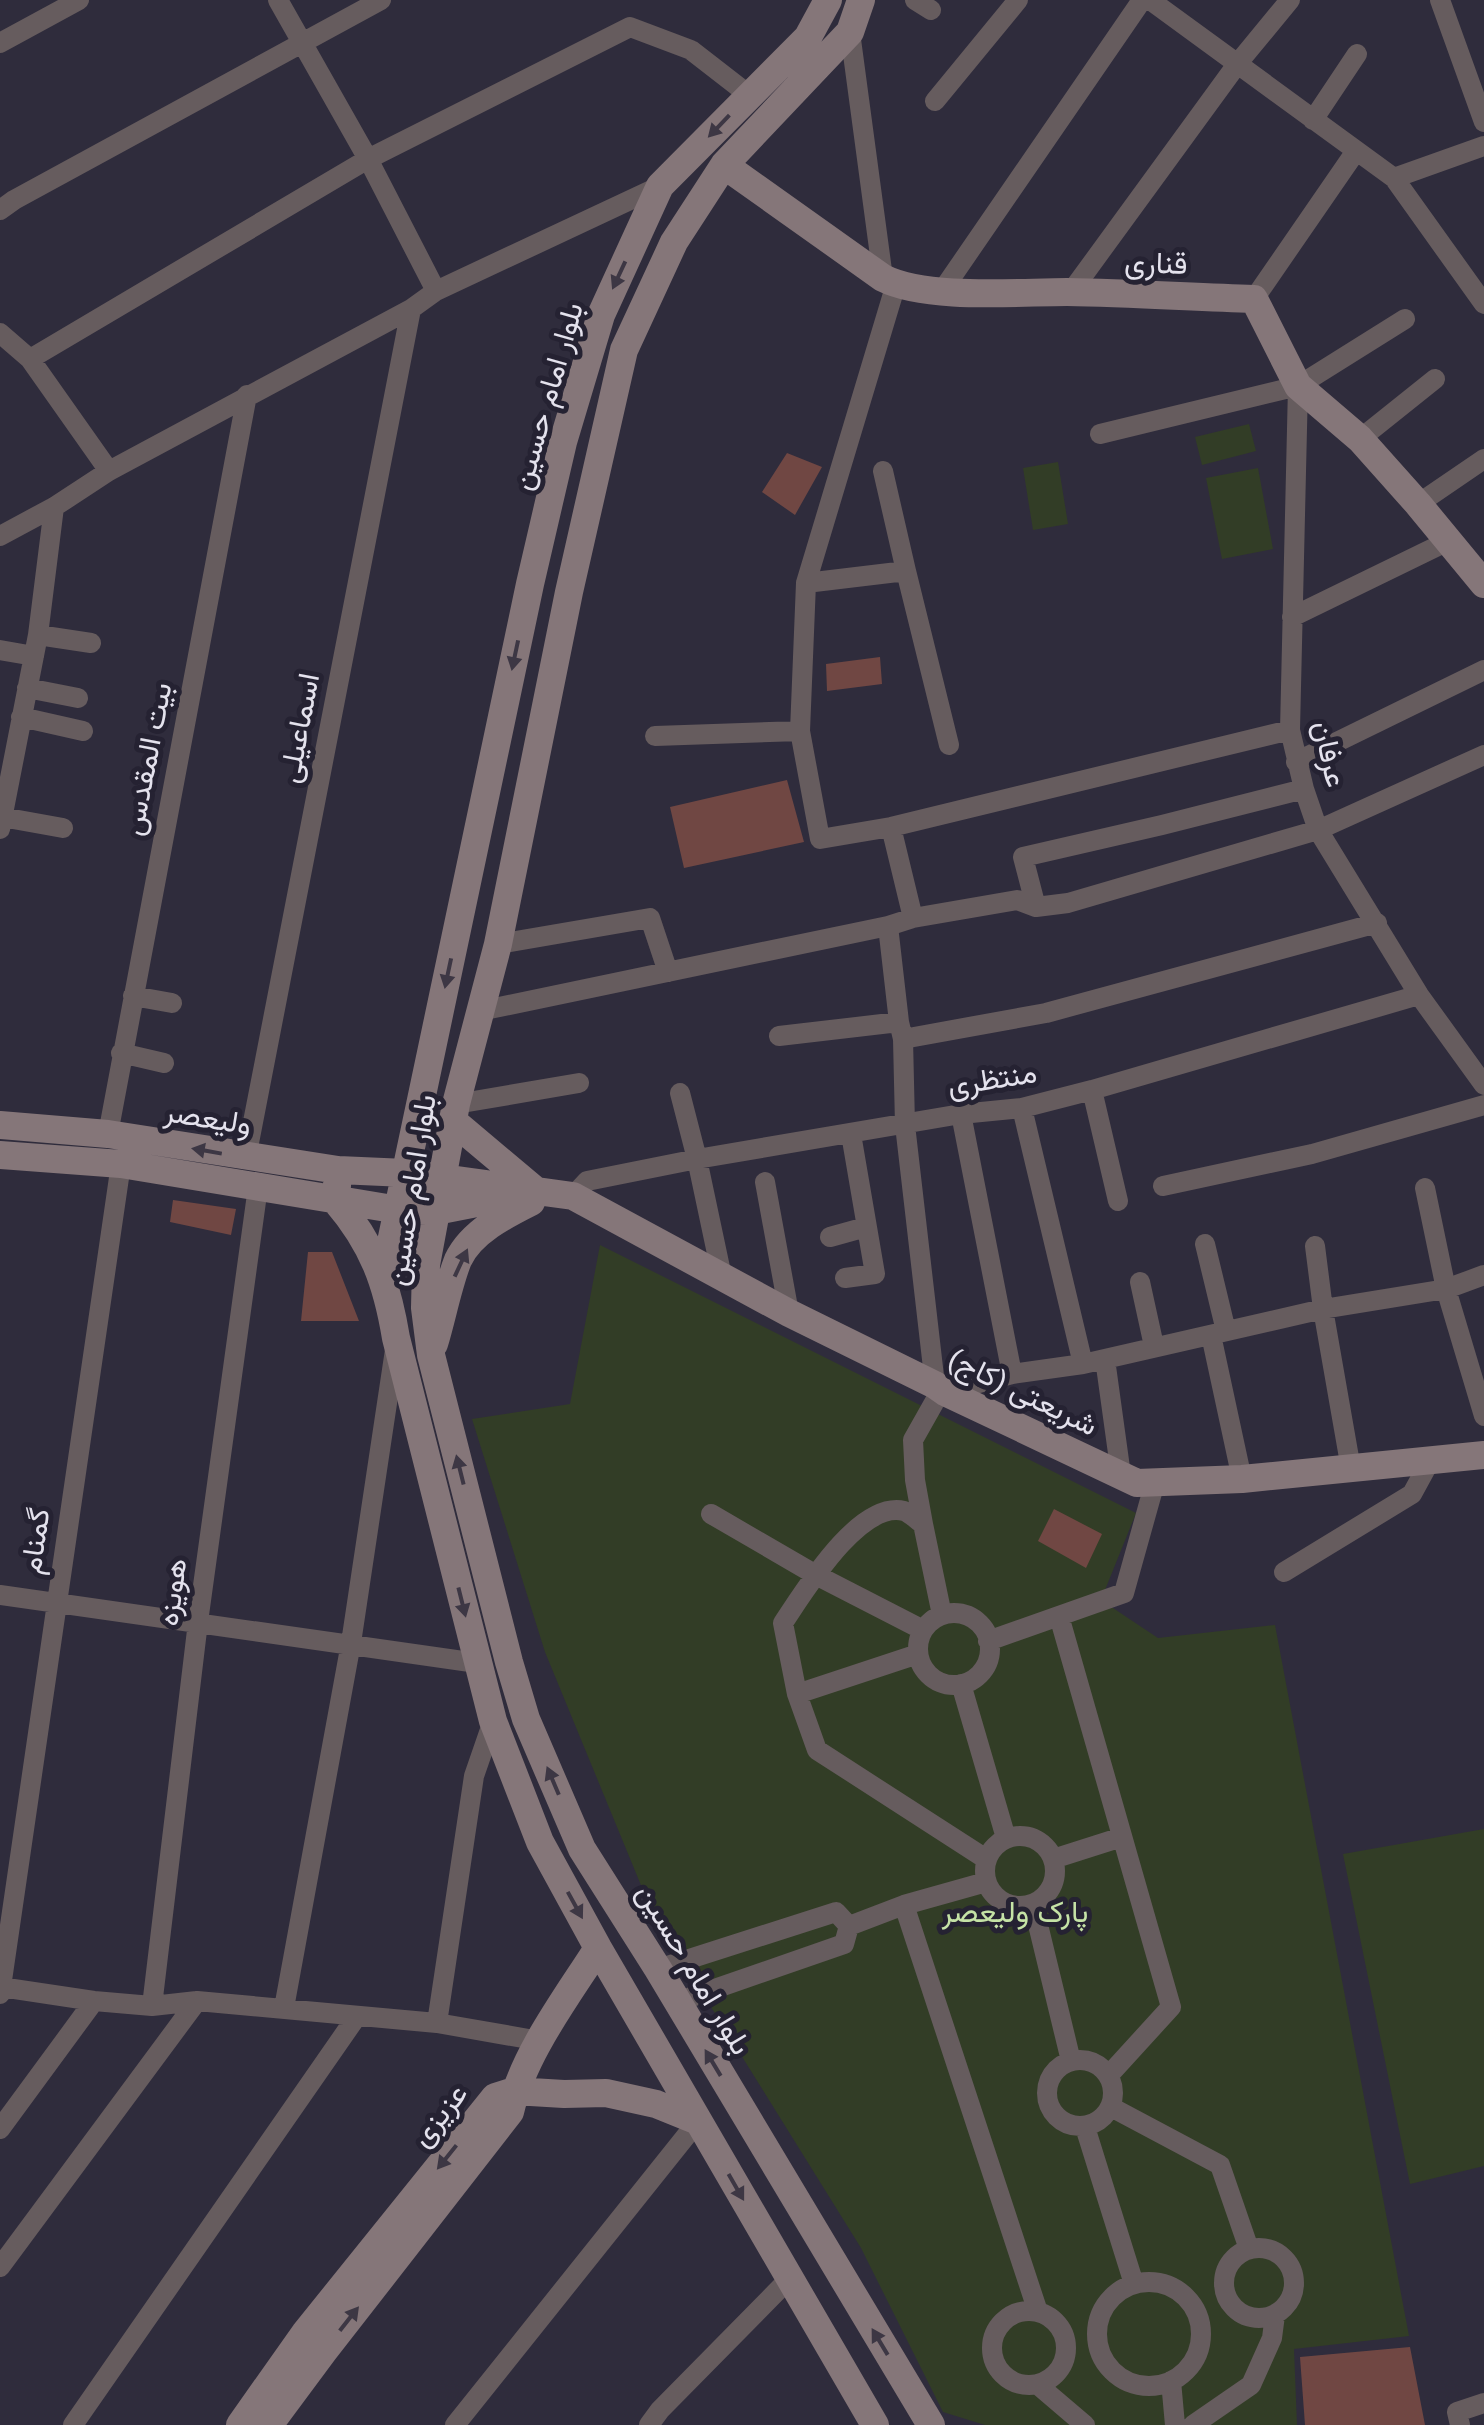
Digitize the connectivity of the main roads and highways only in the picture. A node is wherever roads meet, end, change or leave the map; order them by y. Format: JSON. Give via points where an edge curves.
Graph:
{"nodes":[{"id":1,"x":828,"y":0,"type":"edge"},
{"id":2,"x":861,"y":0,"type":"edge"},
{"id":3,"x":724,"y":165,"type":"junction"},
{"id":4,"x":530,"y":584,"type":"junction"},
{"id":5,"x":1484,"y":584,"type":"edge"},
{"id":6,"x":569,"y":592,"type":"junction"},
{"id":7,"x":454,"y":1112,"type":"junction"},
{"id":8,"x":0,"y":1124,"type":"edge"},
{"id":9,"x":0,"y":1154,"type":"edge"},
{"id":10,"x":338,"y":1170,"type":"junction"},
{"id":11,"x":406,"y":1174,"type":"junction"},
{"id":12,"x":442,"y":1178,"type":"junction"},
{"id":13,"x":554,"y":1193,"type":"junction"},
{"id":14,"x":336,"y":1201,"type":"junction"},
{"id":15,"x":398,"y":1210,"type":"junction"},
{"id":16,"x":436,"y":1211,"type":"junction"},
{"id":17,"x":382,"y":1280,"type":"junction"},
{"id":18,"x":431,"y":1355,"type":"junction"},
{"id":19,"x":1484,"y":1454,"type":"edge"},
{"id":20,"x":598,"y":1948,"type":"junction"},
{"id":21,"x":514,"y":2091,"type":"junction"},
{"id":22,"x":698,"y":2121,"type":"junction"},
{"id":23,"x":314,"y":2342,"type":"junction"},
{"id":24,"x":928,"y":2424,"type":"edge"},
{"id":25,"x":240,"y":2425,"type":"edge"},
{"id":26,"x":269,"y":2425,"type":"edge"},
{"id":27,"x":875,"y":2425,"type":"edge"}],
"edges":[{"from":1,"to":4,"type":"main road","name":"بلوار امام حسین","one_way":true,"via":[[808,37],[660,186],[600,315]]},
{"from":2,"to":3,"type":"main road","name":"بلوار امام حسین","via":[[850,32]]},
{"from":3,"to":5,"type":"main road","name":"قناری","via":[[890,281],[942,291],[1254,299],[1298,386],[1360,440]]},
{"from":3,"to":6,"type":"main road","name":"بلوار امام حسین","via":[[674,242],[624,350]]},
{"from":4,"to":6,"type":"main road"},
{"from":4,"to":11,"type":"main road","name":"بلوار امام حسین","one_way":true},
{"from":6,"to":7,"type":"main road","name":"بلوار امام حسین","via":[[498,944]]},
{"from":7,"to":12,"type":"main road","name":"بلوار امام حسین"},
{"from":7,"to":13,"type":"main road"},
{"from":10,"to":8,"type":"main road","name":"ولیعصر","one_way":true},
{"from":9,"to":14,"type":"main road","name":"ولیعصر","via":[[121,1164]]},
{"from":10,"to":11,"type":"main road","name":"ولیعصر"},
{"from":10,"to":14,"type":"main road"},
{"from":11,"to":12,"type":"main road","name":"ولیعصر"},
{"from":11,"to":15,"type":"main road","name":"بلوار امام حسین"},
{"from":12,"to":13,"type":"main road","name":"ولیعصر"},
{"from":12,"to":16,"type":"main road","name":"بلوار امام حسین"},
{"from":13,"to":16,"type":"main road","name":"ولیعصر"},
{"from":18,"to":13,"type":"main road","one_way":true,"via":[[459,1258],[503,1216]]},
{"from":13,"to":19,"type":"main road","name":"شریعتی (کاج)","via":[[1136,1483]]},
{"from":14,"to":15,"type":"main road","name":"ولیعصر"},
{"from":14,"to":17,"type":"main road","via":[[368,1244]]},
{"from":15,"to":16,"type":"main road","name":"ولیعصر"},
{"from":15,"to":17,"type":"main road","name":"بلوار امام حسین"},
{"from":16,"to":18,"type":"main road","name":"بلوار امام حسین","via":[[426,1265]]},
{"from":17,"to":20,"type":"main road","name":"بلوار امام حسین","one_way":true,"via":[[493,1721],[540,1842]]},
{"from":24,"to":18,"type":"main road","name":"بلوار امام حسین","one_way":true,"via":[[582,1849],[526,1719]]},
{"from":20,"to":21,"type":"main road","name":"عزیزی"},
{"from":20,"to":22,"type":"main road","name":"بلوار امام حسین"},
{"from":21,"to":22,"type":"main road","via":[[606,2093]]},
{"from":21,"to":23,"type":"main road","name":"عزیزی","via":[[510,2112]]},
{"from":22,"to":27,"type":"main road","name":"بلوار امام حسین","one_way":true},
{"from":23,"to":25,"type":"main road","name":"عزیزی"},
{"from":23,"to":26,"type":"main road","name":"عزیزی"}]}
